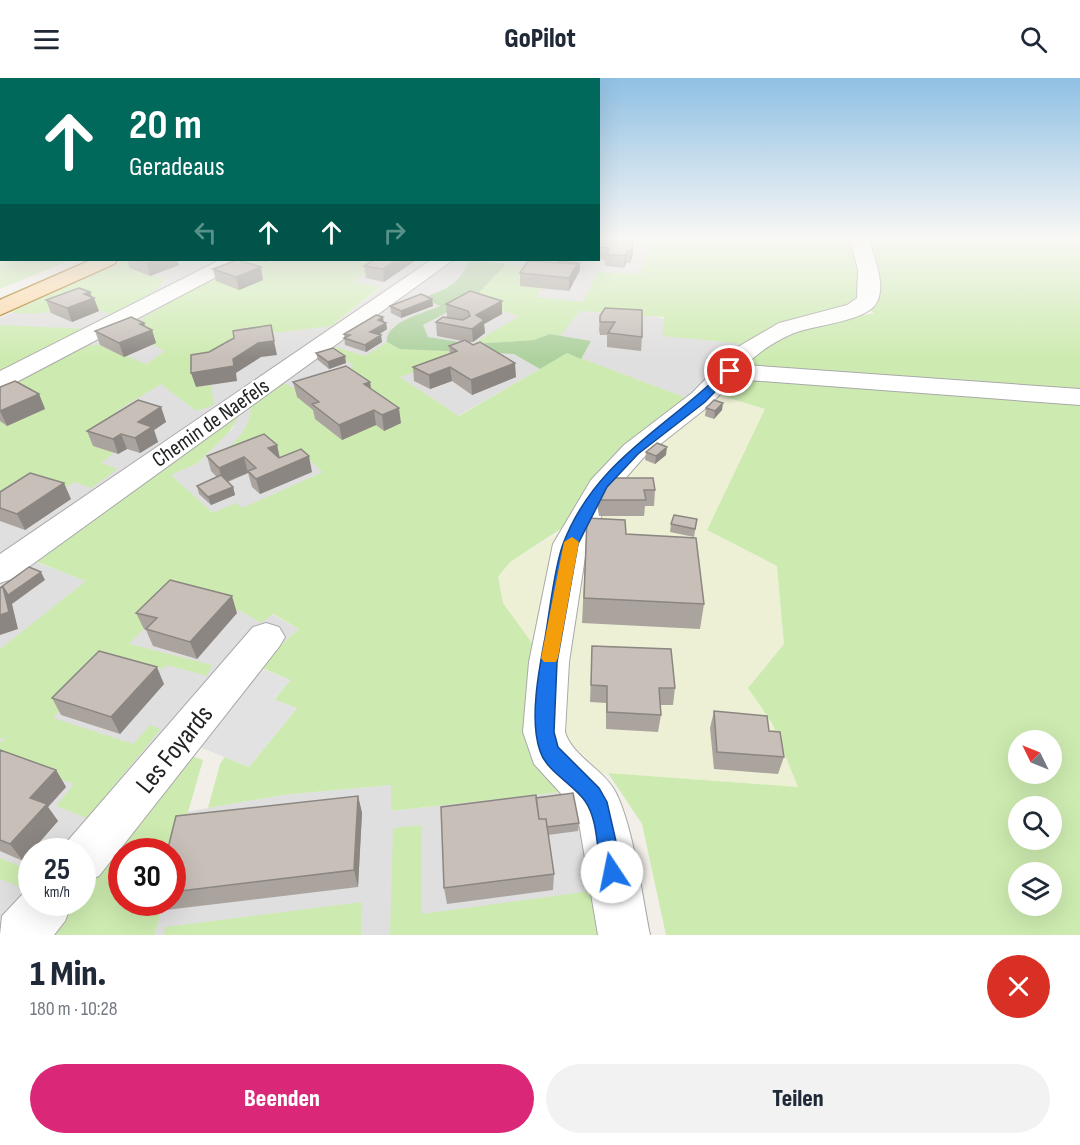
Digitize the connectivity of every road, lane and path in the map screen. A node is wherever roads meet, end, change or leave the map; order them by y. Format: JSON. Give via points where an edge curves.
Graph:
{"nodes":[{"id":1,"x":43,"y":279,"type":"edge"},
{"id":2,"x":65,"y":279,"type":"edge"},
{"id":3,"x":197,"y":279,"type":"edge"},
{"id":4,"x":415,"y":279,"type":"edge"},
{"id":5,"x":869,"y":279,"type":"edge"},
{"id":6,"x":0,"y":297,"type":"edge"},
{"id":7,"x":0,"y":308,"type":"edge"},
{"id":8,"x":730,"y":371,"type":"junction"},
{"id":9,"x":0,"y":381,"type":"edge"},
{"id":10,"x":1080,"y":397,"type":"edge"},
{"id":11,"x":0,"y":571,"type":"edge"},
{"id":12,"x":266,"y":637,"type":"dead end"},
{"id":13,"x":96,"y":843,"type":"edge"},
{"id":14,"x":36,"y":916,"type":"edge"},
{"id":15,"x":21,"y":935,"type":"edge"},
{"id":16,"x":624,"y":935,"type":"edge"}],
"edges":[{"from":1,"to":6,"type":"main road"},
{"from":2,"to":7,"type":"main road"},
{"from":3,"to":9,"type":"street"},
{"from":4,"to":11,"type":"street","name":"Chemin de Naefels"},
{"from":5,"to":8,"type":"street","via":[[867,301],[855,310],[775,334],[744,353]]},
{"from":8,"to":10,"type":"street"},
{"from":8,"to":16,"type":"street","via":[[634,451],[602,486],[570,544],[549,662],[544,732],[549,751],[592,794],[600,809]]},
{"from":12,"to":13,"type":"street","name":"Les Foyards"},
{"from":14,"to":15,"type":"street"}]}
